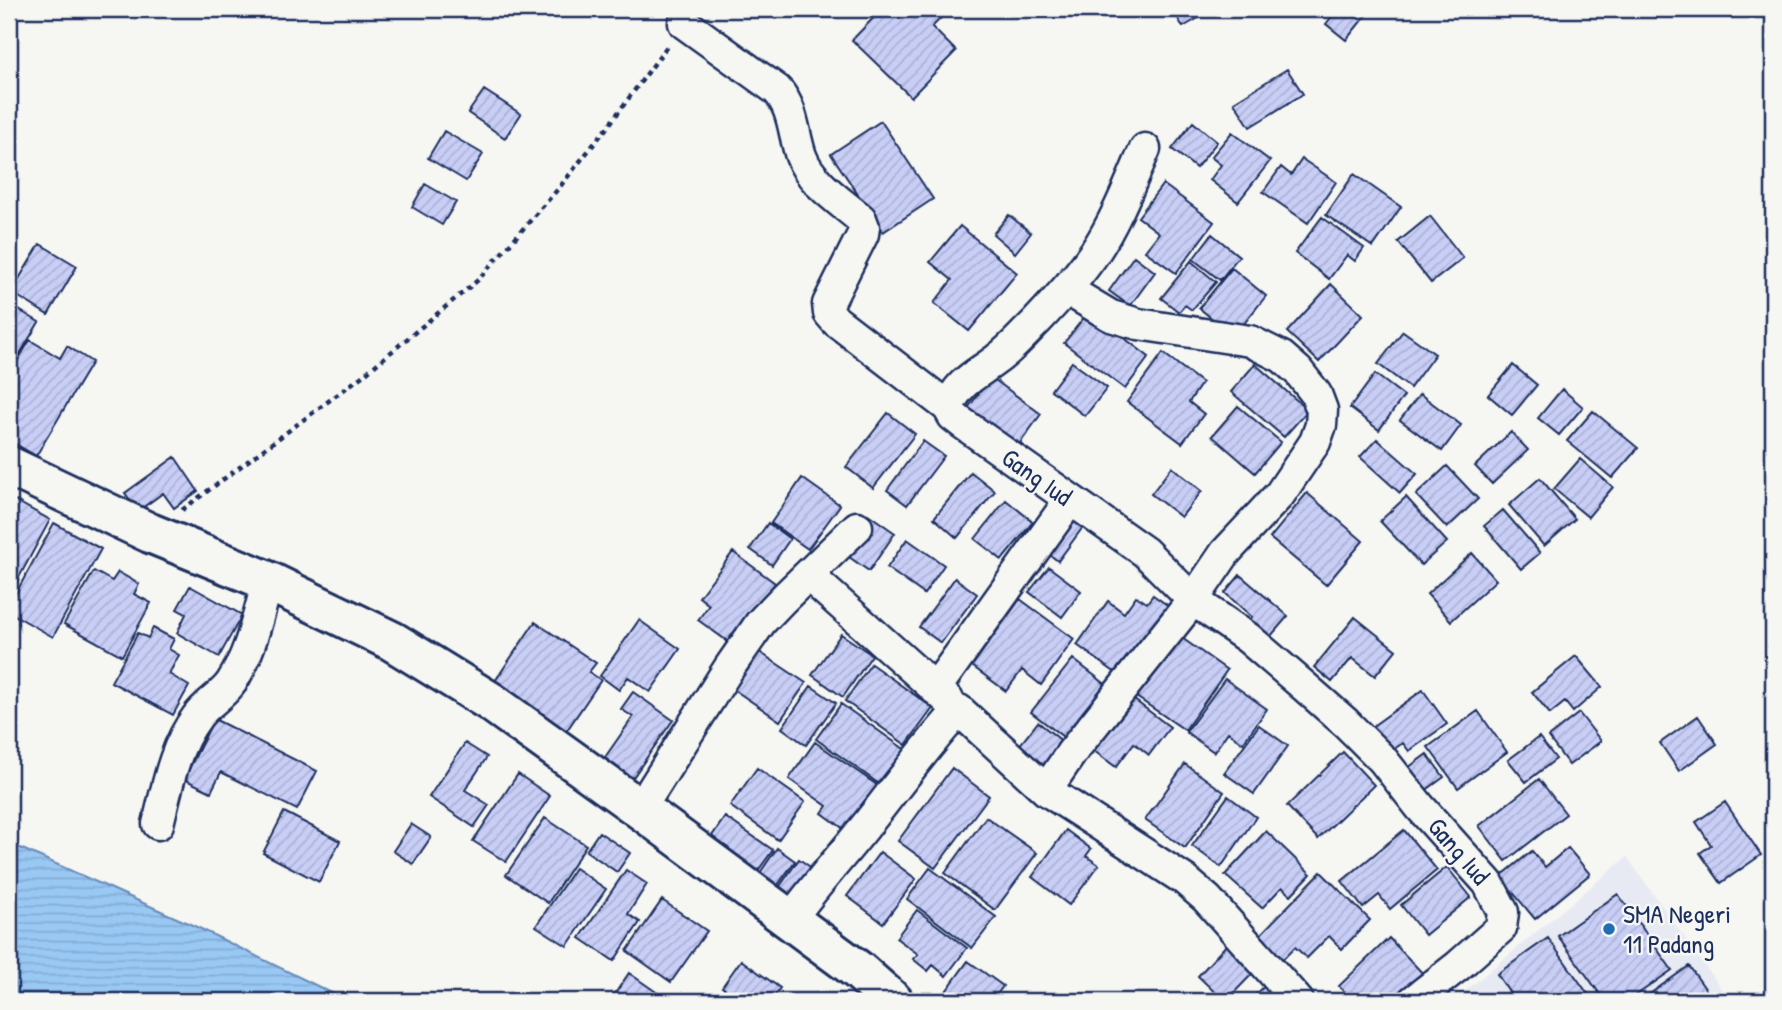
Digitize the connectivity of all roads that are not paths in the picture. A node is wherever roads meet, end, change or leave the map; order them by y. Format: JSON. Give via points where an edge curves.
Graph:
{"nodes":[{"id":1,"x":684,"y":23,"type":"road end"},
{"id":2,"x":1145,"y":149,"type":"dead end"},
{"id":3,"x":1066,"y":289,"type":"junction"},
{"id":4,"x":948,"y":407,"type":"junction"},
{"id":5,"x":9,"y":466,"type":"edge"},
{"id":6,"x":1070,"y":500,"type":"junction"},
{"id":7,"x":857,"y":527,"type":"dead end"},
{"id":8,"x":808,"y":575,"type":"junction"},
{"id":9,"x":268,"y":581,"type":"junction"},
{"id":10,"x":1193,"y":600,"type":"junction"},
{"id":11,"x":935,"y":689,"type":"junction"},
{"id":12,"x":959,"y":710,"type":"junction"},
{"id":13,"x":1046,"y":790,"type":"junction"},
{"id":14,"x":640,"y":809,"type":"junction"},
{"id":15,"x":158,"y":824,"type":"dead end"},
{"id":16,"x":790,"y":920,"type":"junction"},
{"id":17,"x":893,"y":1001,"type":"edge"},
{"id":18,"x":1298,"y":1001,"type":"edge"},
{"id":19,"x":1413,"y":1001,"type":"edge"}],
"edges":[{"from":1,"to":4,"type":"street","name":"Gang Iud","via":[[777,90],[790,110],[805,165],[861,219],[863,234],[828,303],[829,313]]},
{"from":2,"to":3,"type":"street","via":[[1119,209]]},
{"from":3,"to":4,"type":"street","via":[[999,358],[963,383]]},
{"from":3,"to":10,"type":"street","via":[[1111,316],[1138,324],[1250,341],[1282,357],[1316,394],[1322,410],[1315,442],[1280,494],[1225,553]]},
{"from":4,"to":6,"type":"street","name":"Gang Iud","via":[[953,416]]},
{"from":5,"to":9,"type":"highway","via":[[150,533]]},
{"from":6,"to":10,"type":"street","name":"Gang Iud","via":[[1145,552]]},
{"from":6,"to":11,"type":"street"},
{"from":7,"to":8,"type":"street"},
{"from":8,"to":11,"type":"street"},
{"from":8,"to":14,"type":"street","via":[[761,622]]},
{"from":9,"to":14,"type":"highway","via":[[392,641],[491,702]]},
{"from":9,"to":15,"type":"street","via":[[248,648],[231,683],[190,727],[171,773]]},
{"from":10,"to":13,"type":"street"},
{"from":10,"to":19,"type":"street","name":"Gang Iud","via":[[1248,638],[1346,723],[1488,883],[1503,912],[1501,928]]},
{"from":11,"to":12,"type":"street"},
{"from":12,"to":13,"type":"street"},
{"from":12,"to":16,"type":"street"},
{"from":13,"to":18,"type":"street","via":[[1185,880]]},
{"from":14,"to":16,"type":"highway"},
{"from":16,"to":17,"type":"highway"}]}
